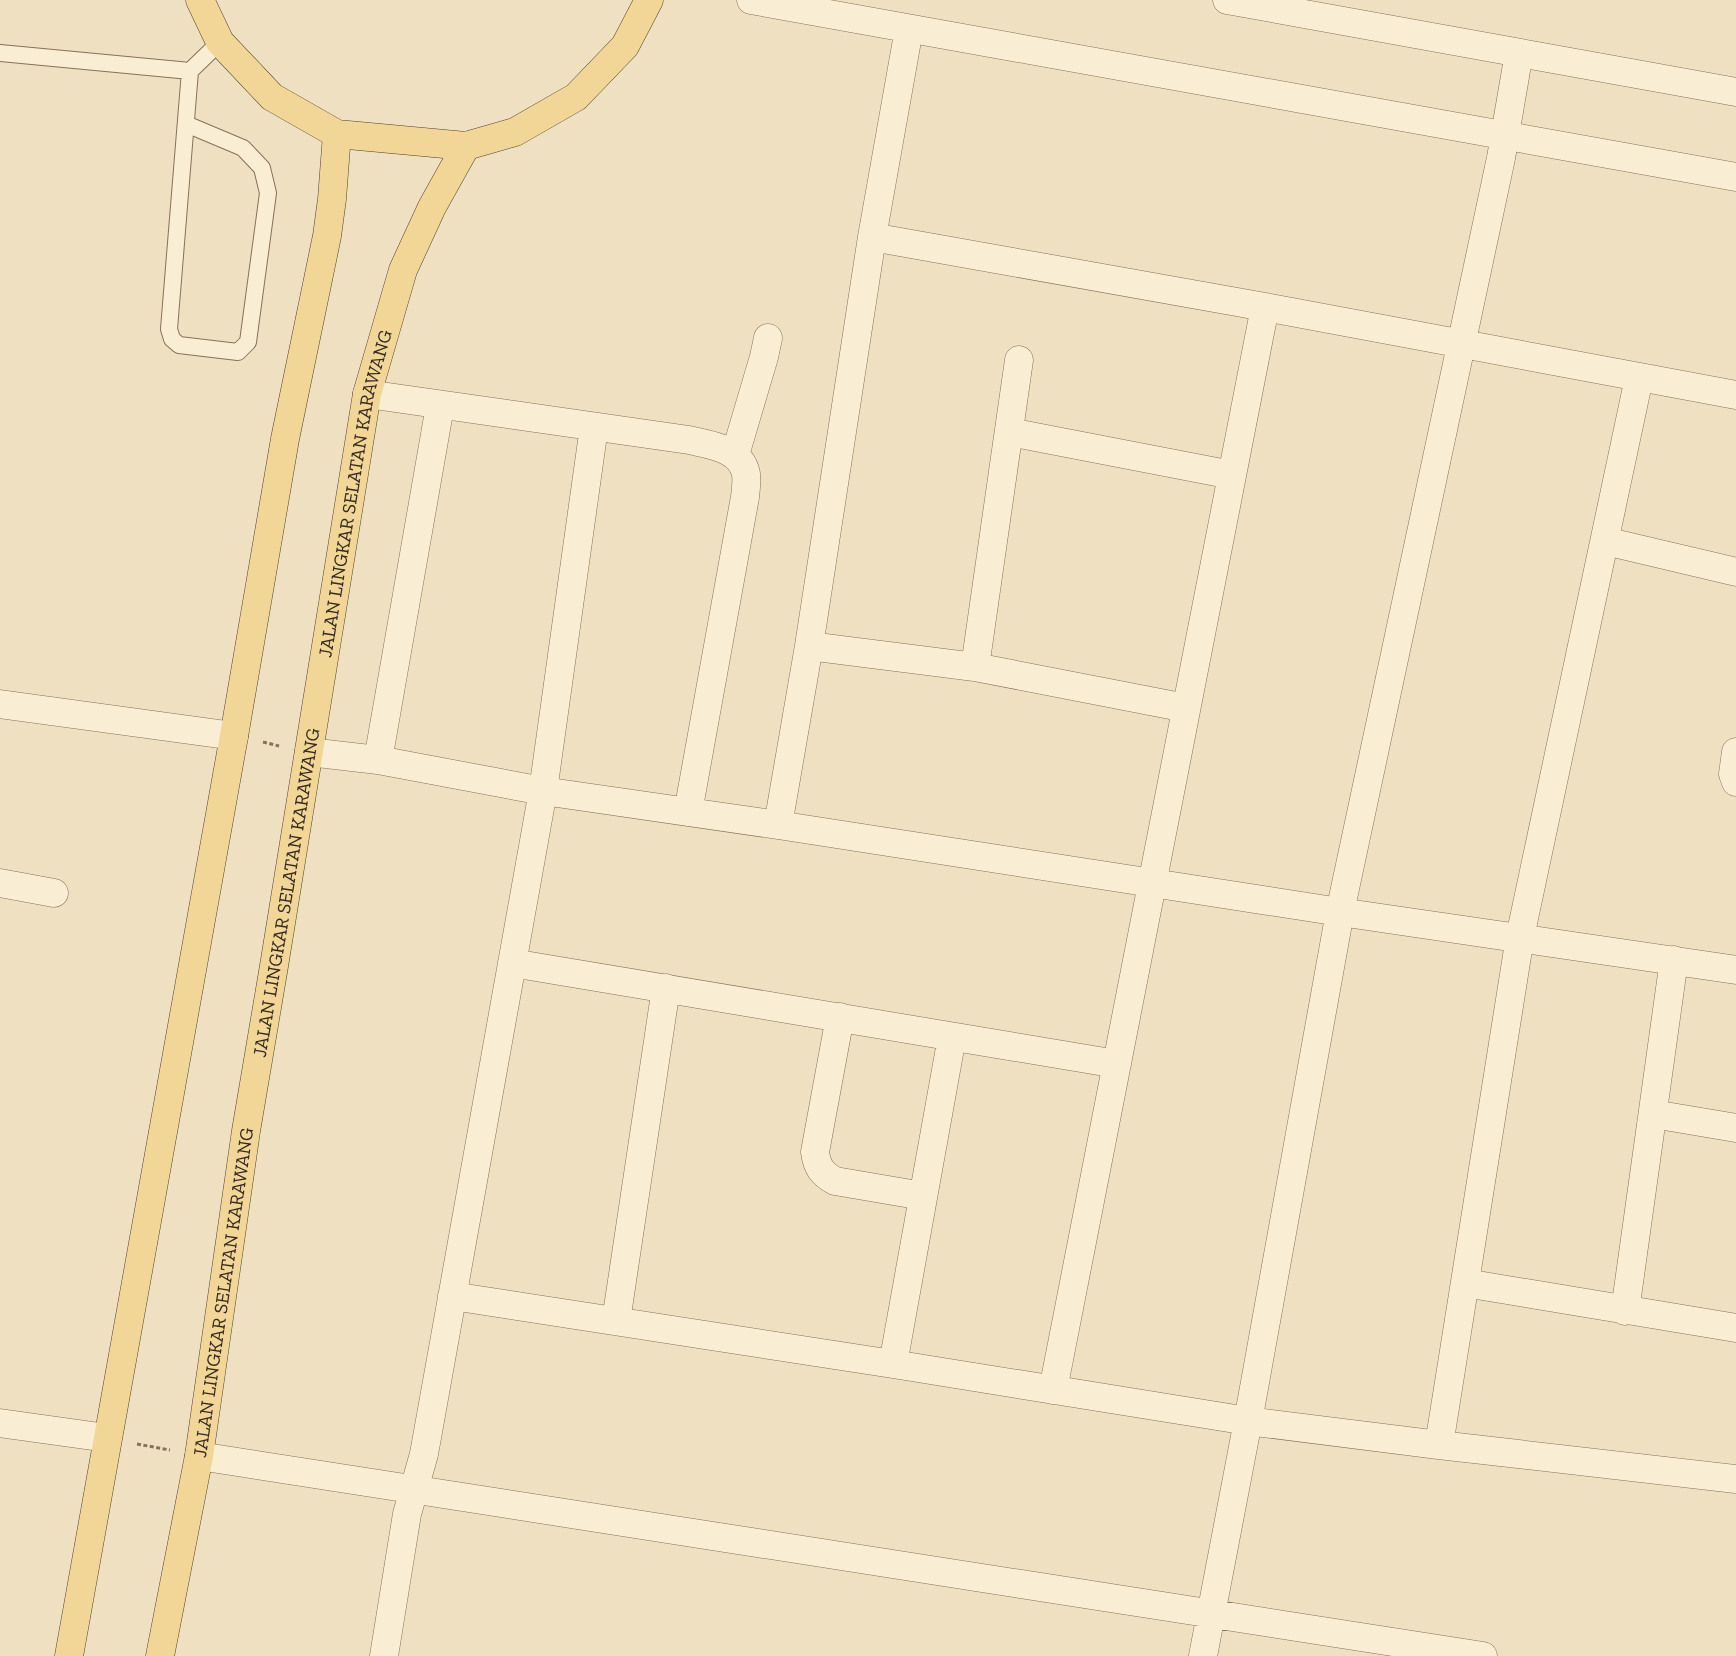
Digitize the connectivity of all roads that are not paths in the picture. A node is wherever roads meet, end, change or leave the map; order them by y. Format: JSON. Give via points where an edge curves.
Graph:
{"nodes":[{"id":1,"x":200,"y":0,"type":"edge"},
{"id":2,"x":649,"y":0,"type":"edge"},
{"id":3,"x":751,"y":0,"type":"edge"},
{"id":4,"x":1227,"y":0,"type":"edge"},
{"id":5,"x":909,"y":29,"type":"junction"},
{"id":6,"x":220,"y":42,"type":"junction"},
{"id":7,"x":0,"y":53,"type":"edge"},
{"id":8,"x":1519,"y":53,"type":"junction"},
{"id":9,"x":190,"y":71,"type":"junction"},
{"id":10,"x":1736,"y":92,"type":"edge"},
{"id":11,"x":186,"y":124,"type":"junction"},
{"id":12,"x":337,"y":134,"type":"junction"},
{"id":13,"x":1506,"y":136,"type":"junction"},
{"id":14,"x":466,"y":146,"type":"junction"},
{"id":15,"x":1736,"y":177,"type":"edge"},
{"id":16,"x":872,"y":237,"type":"junction"},
{"id":17,"x":1265,"y":307,"type":"junction"},
{"id":18,"x":768,"y":338,"type":"dead end"},
{"id":19,"x":1461,"y":344,"type":"junction"},
{"id":20,"x":1019,"y":360,"type":"dead end"},
{"id":21,"x":1639,"y":378,"type":"junction"},
{"id":22,"x":367,"y":394,"type":"junction"},
{"id":23,"x":1736,"y":395,"type":"edge"},
{"id":24,"x":440,"y":406,"type":"junction"},
{"id":25,"x":594,"y":427,"type":"junction"},
{"id":26,"x":1009,"y":432,"type":"junction"},
{"id":27,"x":735,"y":455,"type":"junction"},
{"id":28,"x":1232,"y":475,"type":"junction"},
{"id":29,"x":1604,"y":541,"type":"junction"},
{"id":30,"x":1736,"y":572,"type":"edge"},
{"id":31,"x":809,"y":646,"type":"junction"},
{"id":32,"x":975,"y":667,"type":"junction"},
{"id":33,"x":0,"y":704,"type":"edge"},
{"id":34,"x":1186,"y":708,"type":"junction"},
{"id":35,"x":234,"y":736,"type":"junction"},
{"id":36,"x":309,"y":752,"type":"junction"},
{"id":37,"x":1736,"y":752,"type":"edge"},
{"id":38,"x":378,"y":760,"type":"junction"},
{"id":39,"x":1736,"y":782,"type":"edge"},
{"id":40,"x":543,"y":791,"type":"junction"},
{"id":41,"x":688,"y":812,"type":"junction"},
{"id":42,"x":778,"y":825,"type":"junction"},
{"id":43,"x":0,"y":883,"type":"edge"},
{"id":44,"x":1152,"y":883,"type":"junction"},
{"id":45,"x":54,"y":893,"type":"dead end"},
{"id":46,"x":1340,"y":912,"type":"junction"},
{"id":47,"x":1520,"y":937,"type":"junction"},
{"id":48,"x":1674,"y":960,"type":"junction"},
{"id":49,"x":512,"y":963,"type":"junction"},
{"id":50,"x":1736,"y":970,"type":"edge"},
{"id":51,"x":666,"y":988,"type":"junction"},
{"id":52,"x":840,"y":1017,"type":"junction"},
{"id":53,"x":952,"y":1036,"type":"junction"},
{"id":54,"x":1117,"y":1064,"type":"junction"},
{"id":55,"x":1653,"y":1114,"type":"junction"},
{"id":56,"x":1736,"y":1128,"type":"edge"},
{"id":57,"x":923,"y":1196,"type":"junction"},
{"id":58,"x":1465,"y":1283,"type":"junction"},
{"id":59,"x":452,"y":1296,"type":"junction"},
{"id":60,"x":1625,"y":1311,"type":"junction"},
{"id":61,"x":616,"y":1321,"type":"junction"},
{"id":62,"x":1736,"y":1328,"type":"edge"},
{"id":63,"x":893,"y":1364,"type":"junction"},
{"id":64,"x":1053,"y":1390,"type":"junction"},
{"id":65,"x":1248,"y":1421,"type":"junction"},
{"id":66,"x":0,"y":1423,"type":"edge"},
{"id":67,"x":107,"y":1438,"type":"junction"},
{"id":68,"x":1440,"y":1445,"type":"junction"},
{"id":69,"x":199,"y":1456,"type":"junction"},
{"id":70,"x":1736,"y":1478,"type":"edge"},
{"id":71,"x":413,"y":1489,"type":"junction"},
{"id":72,"x":1211,"y":1614,"type":"junction"},
{"id":73,"x":68,"y":1656,"type":"edge"},
{"id":74,"x":160,"y":1656,"type":"edge"},
{"id":75,"x":384,"y":1656,"type":"edge"},
{"id":76,"x":1202,"y":1656,"type":"edge"},
{"id":77,"x":1483,"y":1656,"type":"edge"}],
"edges":[{"from":1,"to":6,"type":"main road"},
{"from":2,"to":14,"type":"main road","via":[[625,46],[576,97],[514,132]]},
{"from":3,"to":5,"type":"street"},
{"from":4,"to":8,"type":"street"},
{"from":5,"to":13,"type":"street"},
{"from":5,"to":16,"type":"street"},
{"from":6,"to":9,"type":"lane"},
{"from":6,"to":12,"type":"main road","via":[[272,97]]},
{"from":7,"to":9,"type":"lane"},
{"from":8,"to":10,"type":"street"},
{"from":8,"to":13,"type":"street"},
{"from":9,"to":11,"type":"lane"},
{"from":11,"to":11,"type":"lane","via":[[243,148],[262,168],[268,193],[248,342],[238,352],[179,345],[172,339],[170,329]]},
{"from":12,"to":14,"type":"main road"},
{"from":12,"to":35,"type":"main road","via":[[327,236],[285,439]]},
{"from":13,"to":15,"type":"street"},
{"from":13,"to":19,"type":"street"},
{"from":14,"to":22,"type":"main road","name":"JALAN LINGKAR SELATAN KARAWANG","via":[[432,207],[403,270]]},
{"from":16,"to":17,"type":"street"},
{"from":16,"to":31,"type":"street"},
{"from":17,"to":19,"type":"street"},
{"from":17,"to":28,"type":"street"},
{"from":18,"to":27,"type":"street"},
{"from":19,"to":21,"type":"street"},
{"from":19,"to":46,"type":"street"},
{"from":20,"to":26,"type":"street"},
{"from":21,"to":23,"type":"street"},
{"from":21,"to":29,"type":"street"},
{"from":22,"to":24,"type":"street"},
{"from":22,"to":36,"type":"main road","name":"JALAN LINGKAR SELATAN KARAWANG"},
{"from":24,"to":25,"type":"street"},
{"from":24,"to":38,"type":"street"},
{"from":25,"to":27,"type":"street","via":[[689,440]]},
{"from":25,"to":40,"type":"street"},
{"from":26,"to":28,"type":"street"},
{"from":26,"to":32,"type":"street"},
{"from":27,"to":41,"type":"street","via":[[746,472],[745,497]]},
{"from":28,"to":34,"type":"street"},
{"from":29,"to":30,"type":"street"},
{"from":29,"to":47,"type":"street"},
{"from":31,"to":32,"type":"street"},
{"from":31,"to":42,"type":"street"},
{"from":32,"to":34,"type":"street"},
{"from":33,"to":35,"type":"street"},
{"from":34,"to":44,"type":"street"},
{"from":35,"to":67,"type":"main road"},
{"from":36,"to":38,"type":"street"},
{"from":36,"to":69,"type":"main road","name":"JALAN LINGKAR SELATAN KARAWANG","via":[[246,1131]]},
{"from":37,"to":39,"type":"street","via":[[1733,774]]},
{"from":38,"to":40,"type":"street"},
{"from":40,"to":41,"type":"street"},
{"from":40,"to":49,"type":"street"},
{"from":41,"to":42,"type":"street"},
{"from":42,"to":44,"type":"street"},
{"from":43,"to":45,"type":"street"},
{"from":44,"to":46,"type":"street"},
{"from":44,"to":54,"type":"street"},
{"from":46,"to":47,"type":"street"},
{"from":46,"to":65,"type":"street"},
{"from":47,"to":48,"type":"street"},
{"from":47,"to":58,"type":"street"},
{"from":48,"to":50,"type":"street"},
{"from":48,"to":55,"type":"street"},
{"from":49,"to":51,"type":"street"},
{"from":49,"to":59,"type":"street"},
{"from":51,"to":52,"type":"street"},
{"from":51,"to":61,"type":"street"},
{"from":52,"to":53,"type":"street"},
{"from":52,"to":57,"type":"street","via":[[815,1152],[816,1164],[824,1175],[835,1181]]},
{"from":53,"to":54,"type":"street"},
{"from":53,"to":57,"type":"street"},
{"from":54,"to":64,"type":"street"},
{"from":55,"to":56,"type":"street"},
{"from":55,"to":60,"type":"street"},
{"from":57,"to":63,"type":"street"},
{"from":58,"to":60,"type":"street"},
{"from":58,"to":68,"type":"street"},
{"from":59,"to":61,"type":"street"},
{"from":59,"to":71,"type":"street","via":[[424,1454]]},
{"from":60,"to":62,"type":"street"},
{"from":61,"to":63,"type":"street"},
{"from":63,"to":64,"type":"street"},
{"from":64,"to":65,"type":"street"},
{"from":65,"to":68,"type":"street"},
{"from":65,"to":72,"type":"street"},
{"from":66,"to":67,"type":"street"},
{"from":67,"to":73,"type":"main road"},
{"from":68,"to":70,"type":"street"},
{"from":69,"to":71,"type":"street"},
{"from":69,"to":74,"type":"main road","name":"JALAN LINGKAR SELATAN KARAWANG"},
{"from":71,"to":72,"type":"street"},
{"from":71,"to":75,"type":"street"},
{"from":72,"to":76,"type":"street"},
{"from":72,"to":77,"type":"street"}]}
